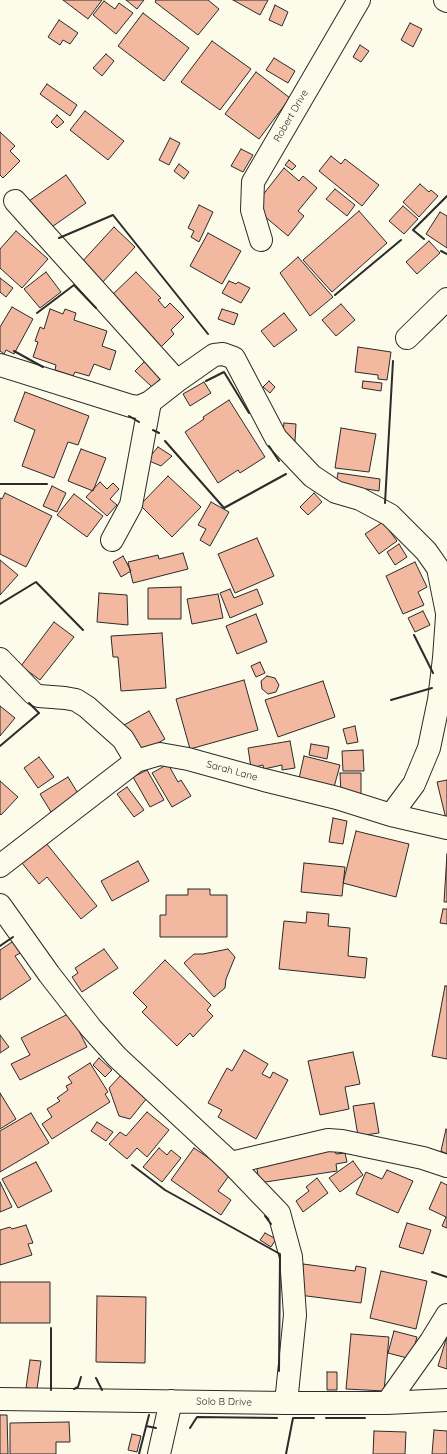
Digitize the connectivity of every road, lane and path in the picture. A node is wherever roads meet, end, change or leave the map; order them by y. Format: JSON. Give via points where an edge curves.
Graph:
{"nodes":[{"id":1,"x":359,"y":0,"type":"edge"},
{"id":2,"x":16,"y":201,"type":"dead end"},
{"id":3,"x":261,"y":240,"type":"dead end"},
{"id":4,"x":447,"y":299,"type":"edge"},
{"id":5,"x":407,"y":338,"type":"dead end"},
{"id":6,"x":0,"y":365,"type":"edge"},
{"id":7,"x":177,"y":381,"type":"junction"},
{"id":8,"x":150,"y":402,"type":"junction"},
{"id":9,"x":112,"y":540,"type":"dead end"},
{"id":10,"x":447,"y":613,"type":"edge"},
{"id":11,"x":447,"y":616,"type":"edge"},
{"id":12,"x":0,"y":659,"type":"edge"},
{"id":13,"x":136,"y":761,"type":"junction"},
{"id":14,"x":391,"y":814,"type":"junction"},
{"id":15,"x":447,"y":828,"type":"edge"},
{"id":16,"x":0,"y":866,"type":"edge"},
{"id":17,"x":0,"y":905,"type":"edge"},
{"id":18,"x":231,"y":1163,"type":"junction"},
{"id":19,"x":447,"y":1166,"type":"edge"},
{"id":20,"x":447,"y":1315,"type":"edge"},
{"id":21,"x":0,"y":1399,"type":"edge"},
{"id":22,"x":447,"y":1400,"type":"edge"},
{"id":23,"x":171,"y":1401,"type":"junction"},
{"id":24,"x":286,"y":1403,"type":"junction"},
{"id":25,"x":387,"y":1403,"type":"junction"},
{"id":26,"x":159,"y":1454,"type":"edge"}],
"edges":[{"from":1,"to":3,"type":"street","name":"Robert Drive","via":[[253,182],[252,210]]},
{"from":2,"to":7,"type":"street"},
{"from":4,"to":5,"type":"street"},
{"from":6,"to":8,"type":"street","via":[[131,406],[139,407]]},
{"from":7,"to":8,"type":"street"},
{"from":7,"to":10,"type":"street","via":[[214,355],[223,354],[234,358],[276,438],[312,476],[336,492],[360,499],[390,515],[426,551],[438,568]]},
{"from":8,"to":9,"type":"street","via":[[131,505]]},
{"from":11,"to":14,"type":"street","via":[[439,700],[429,748],[414,784]]},
{"from":12,"to":13,"type":"street","via":[[34,694],[76,700],[87,707],[123,739]]},
{"from":13,"to":14,"type":"street","name":"Sarah Lane","via":[[160,754],[188,759]]},
{"from":13,"to":16,"type":"street","name":"Sarah Lane"},
{"from":14,"to":15,"type":"street","name":"Sarah Lane"},
{"from":17,"to":18,"type":"street","via":[[90,1028],[111,1051]]},
{"from":18,"to":19,"type":"street","via":[[328,1140],[424,1158]]},
{"from":18,"to":24,"type":"street","via":[[278,1213],[291,1257],[295,1315]]},
{"from":20,"to":25,"type":"street"},
{"from":21,"to":23,"type":"street","name":"Solo B Drive"},
{"from":22,"to":25,"type":"street","name":"Solo B Drive"},
{"from":23,"to":24,"type":"street","name":"Solo B Drive"},
{"from":23,"to":26,"type":"street"},
{"from":24,"to":25,"type":"street","name":"Solo B Drive"}]}
